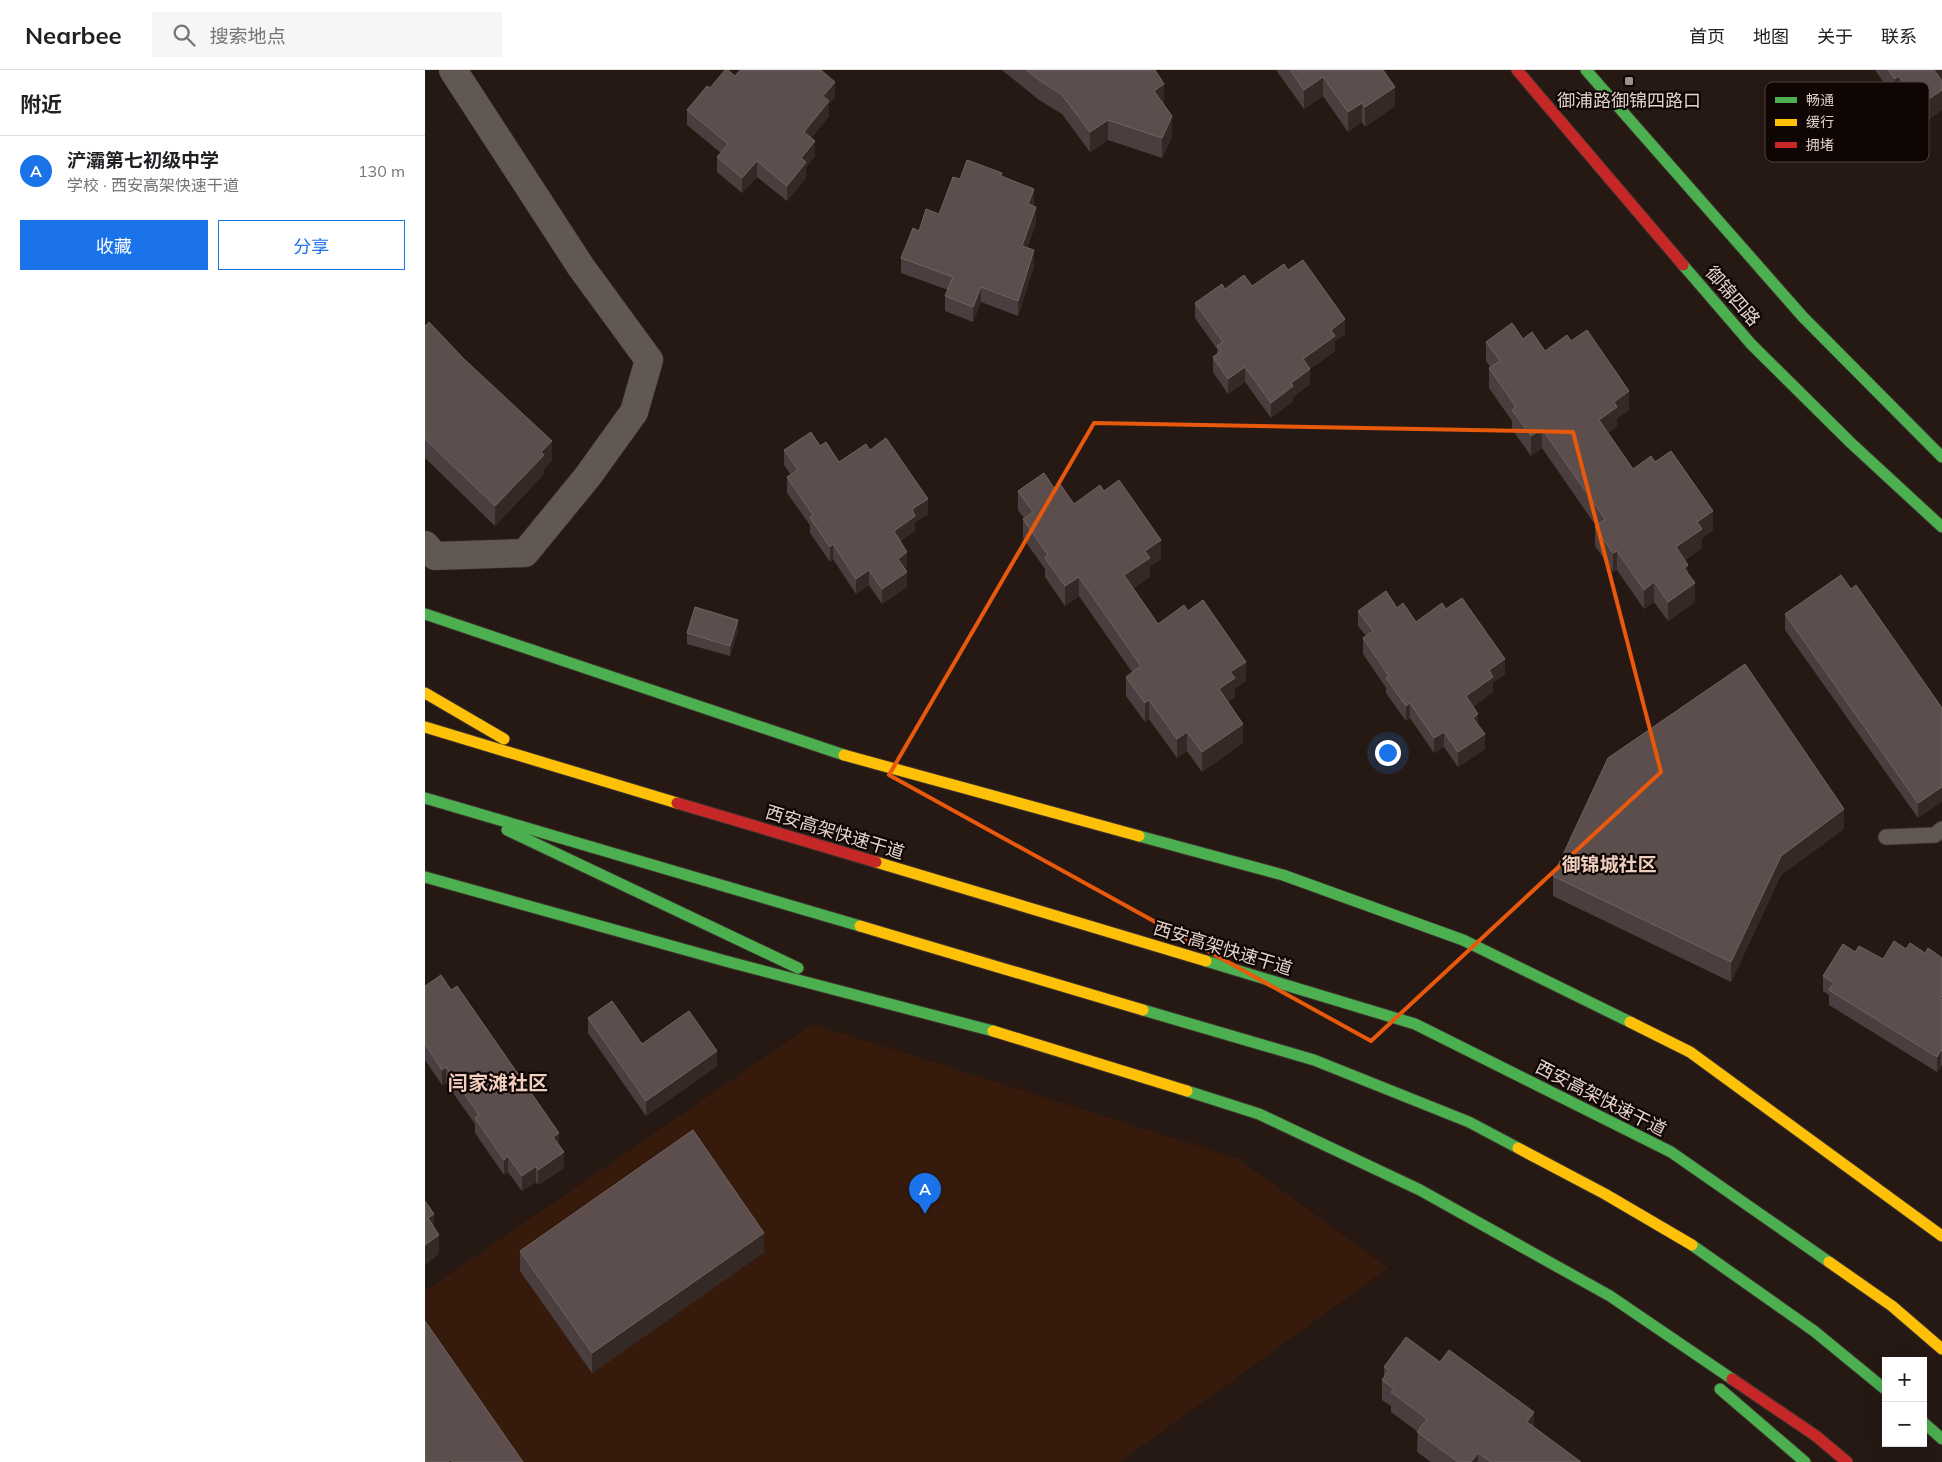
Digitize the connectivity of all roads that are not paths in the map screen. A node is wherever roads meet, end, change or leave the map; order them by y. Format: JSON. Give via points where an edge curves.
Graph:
{"nodes":[{"id":1,"x":453,"y":70,"type":"edge"},
{"id":2,"x":1517,"y":70,"type":"edge"},
{"id":3,"x":1586,"y":70,"type":"edge"},
{"id":4,"x":1942,"y":457,"type":"edge"},
{"id":5,"x":1942,"y":527,"type":"edge"},
{"id":6,"x":425,"y":545,"type":"edge"},
{"id":7,"x":425,"y":614,"type":"edge"},
{"id":8,"x":425,"y":693,"type":"edge"},
{"id":9,"x":425,"y":727,"type":"edge"},
{"id":10,"x":542,"y":762,"type":"junction"},
{"id":11,"x":425,"y":798,"type":"edge"},
{"id":12,"x":458,"y":807,"type":"junction"},
{"id":13,"x":1942,"y":829,"type":"edge"},
{"id":14,"x":1886,"y":837,"type":"dead end"},
{"id":15,"x":425,"y":877,"type":"edge"},
{"id":16,"x":860,"y":997,"type":"junction"},
{"id":17,"x":1894,"y":1199,"type":"junction"},
{"id":18,"x":1934,"y":1214,"type":"dead end"},
{"id":19,"x":1942,"y":1236,"type":"edge"},
{"id":20,"x":1610,"y":1296,"type":"junction"},
{"id":21,"x":1942,"y":1349,"type":"edge"},
{"id":22,"x":1693,"y":1366,"type":"dead end"},
{"id":23,"x":1707,"y":1379,"type":"dead end"},
{"id":24,"x":1882,"y":1387,"type":"edge"},
{"id":25,"x":1927,"y":1426,"type":"edge"},
{"id":26,"x":1942,"y":1439,"type":"edge"},
{"id":27,"x":1805,"y":1462,"type":"edge"},
{"id":28,"x":1847,"y":1462,"type":"edge"}],
"edges":[{"from":1,"to":6,"type":"street","via":[[581,267],[649,360],[634,412],[588,476],[525,553],[435,556]]},
{"from":2,"to":5,"type":"main road","name":"御锦四路","via":[[1751,344]]},
{"from":3,"to":4,"type":"main road","via":[[1803,318]]},
{"from":7,"to":17,"type":"main road","via":[[823,750],[1283,875],[1463,940],[1690,1052]]},
{"from":8,"to":10,"type":"main road"},
{"from":9,"to":10,"type":"main road","name":"西安高架快速干道"},
{"from":10,"to":21,"type":"main road","name":"西安高架快速干道","via":[[1415,1024],[1671,1152],[1892,1306]]},
{"from":11,"to":12,"type":"main road"},
{"from":12,"to":16,"type":"main road"},
{"from":12,"to":24,"type":"main road","via":[[1314,1060],[1403,1094],[1519,1147],[1684,1240],[1814,1331]]},
{"from":13,"to":14,"type":"lane","via":[[1935,835]]},
{"from":15,"to":16,"type":"main road"},
{"from":16,"to":20,"type":"main road","via":[[1027,1040],[1259,1114],[1420,1190]]},
{"from":17,"to":18,"type":"main road"},
{"from":17,"to":19,"type":"main road"},
{"from":20,"to":22,"type":"main road"},
{"from":20,"to":28,"type":"main road","via":[[1816,1436]]},
{"from":23,"to":27,"type":"main road"},
{"from":25,"to":26,"type":"main road"}]}
